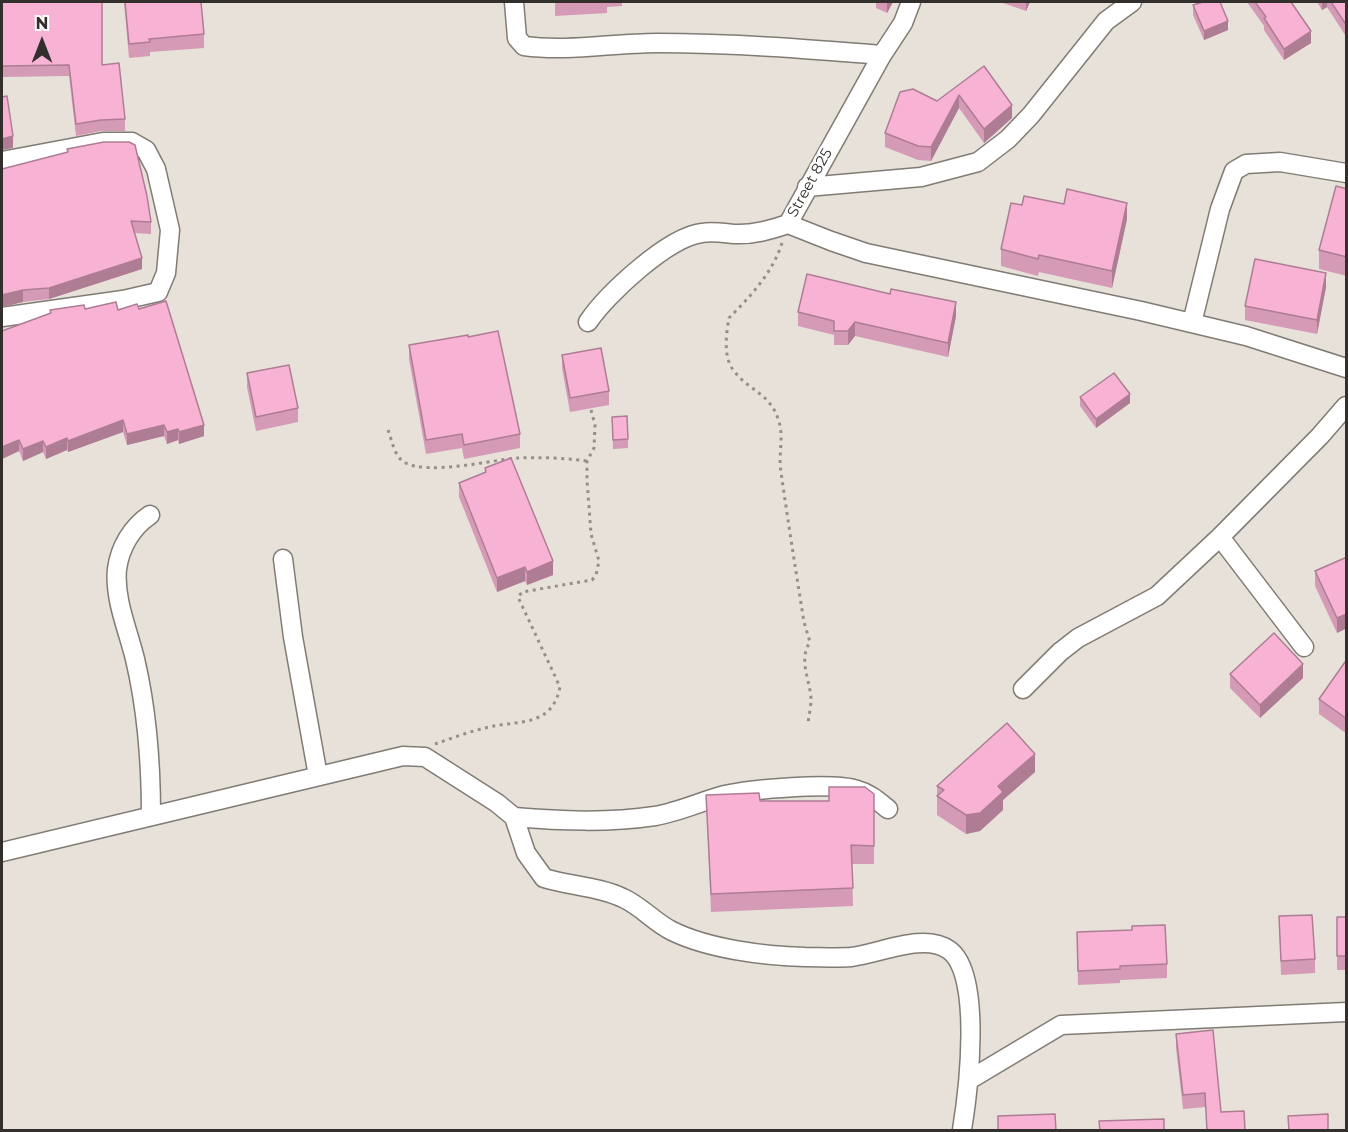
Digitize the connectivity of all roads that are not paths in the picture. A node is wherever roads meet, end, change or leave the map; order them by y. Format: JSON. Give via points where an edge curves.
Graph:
{"nodes":[{"id":1,"x":514,"y":2,"type":"edge"},
{"id":2,"x":910,"y":2,"type":"edge"},
{"id":3,"x":1132,"y":2,"type":"edge"},
{"id":4,"x":882,"y":55,"type":"junction"},
{"id":5,"x":2,"y":161,"type":"edge"},
{"id":6,"x":1347,"y":173,"type":"edge"},
{"id":7,"x":807,"y":187,"type":"junction"},
{"id":8,"x":788,"y":224,"type":"junction"},
{"id":9,"x":2,"y":317,"type":"edge"},
{"id":10,"x":588,"y":322,"type":"dead end"},
{"id":11,"x":1192,"y":323,"type":"junction"},
{"id":12,"x":1347,"y":368,"type":"edge"},
{"id":13,"x":1347,"y":406,"type":"edge"},
{"id":14,"x":150,"y":515,"type":"dead end"},
{"id":15,"x":1220,"y":537,"type":"junction"},
{"id":16,"x":283,"y":559,"type":"dead end"},
{"id":17,"x":1304,"y":647,"type":"dead end"},
{"id":18,"x":1023,"y":688,"type":"dead end"},
{"id":19,"x":318,"y":776,"type":"junction"},
{"id":20,"x":888,"y":809,"type":"dead end"},
{"id":21,"x":151,"y":815,"type":"junction"},
{"id":22,"x":514,"y":817,"type":"junction"},
{"id":23,"x":2,"y":852,"type":"edge"},
{"id":24,"x":1347,"y":1012,"type":"edge"},
{"id":25,"x":969,"y":1080,"type":"junction"},
{"id":26,"x":962,"y":1131,"type":"edge"}],
"edges":[{"from":1,"to":4,"type":"street","via":[[517,38],[530,47],[768,45]]},
{"from":2,"to":4,"type":"street","name":"Street 825","via":[[903,23]]},
{"from":3,"to":7,"type":"street","via":[[1106,21],[1008,139],[978,162],[921,177]]},
{"from":4,"to":7,"type":"street","name":"Street 825"},
{"from":5,"to":9,"type":"street","via":[[103,142],[132,142],[146,150],[156,170],[170,230],[166,273],[158,292]]},
{"from":6,"to":11,"type":"street","via":[[1280,162],[1246,164],[1234,171],[1220,210]]},
{"from":7,"to":8,"type":"street","name":"Street 825"},
{"from":8,"to":10,"type":"street","name":"Street 825","via":[[765,232],[706,232],[687,238],[638,271]]},
{"from":8,"to":11,"type":"street","via":[[866,253]]},
{"from":11,"to":12,"type":"street"},
{"from":13,"to":15,"type":"street"},
{"from":14,"to":21,"type":"street","via":[[139,522],[124,544],[117,583],[141,691],[151,770]]},
{"from":15,"to":17,"type":"street"},
{"from":15,"to":18,"type":"street","via":[[1157,596],[1078,638]]},
{"from":16,"to":19,"type":"street"},
{"from":19,"to":21,"type":"street"},
{"from":19,"to":22,"type":"street","via":[[403,756],[419,756]]},
{"from":20,"to":22,"type":"street","via":[[873,796],[843,787],[757,790],[671,813],[636,818],[574,821]]},
{"from":21,"to":23,"type":"street"},
{"from":22,"to":25,"type":"street","via":[[526,854],[544,878],[624,898],[658,923],[694,940],[719,947],[803,957],[851,957],[919,943],[948,949],[960,961],[968,990]]},
{"from":24,"to":25,"type":"street","via":[[1061,1025]]},
{"from":25,"to":26,"type":"street"}]}
